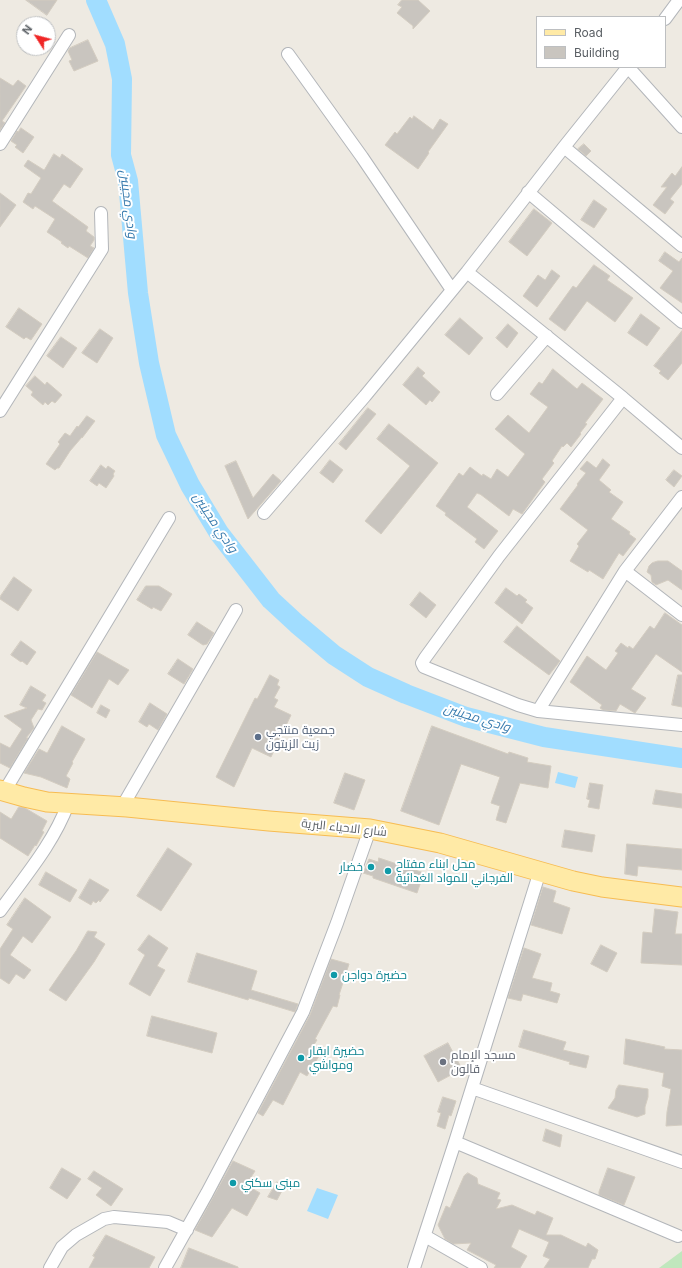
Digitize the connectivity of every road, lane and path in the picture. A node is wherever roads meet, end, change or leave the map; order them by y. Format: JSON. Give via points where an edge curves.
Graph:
{"nodes":[{"id":1,"x":679,"y":0,"type":"edge"},
{"id":2,"x":666,"y":18,"type":"edge"},
{"id":3,"x":69,"y":35,"type":"dead end"},
{"id":4,"x":288,"y":54,"type":"dead end"},
{"id":5,"x":627,"y":68,"type":"edge"},
{"id":6,"x":629,"y":68,"type":"edge"},
{"id":7,"x":682,"y":127,"type":"edge"},
{"id":8,"x":0,"y":144,"type":"edge"},
{"id":9,"x":564,"y":147,"type":"junction"},
{"id":10,"x":528,"y":192,"type":"junction"},
{"id":11,"x":101,"y":213,"type":"dead end"},
{"id":12,"x":682,"y":246,"type":"edge"},
{"id":13,"x":467,"y":272,"type":"junction"},
{"id":14,"x":452,"y":290,"type":"junction"},
{"id":15,"x":682,"y":322,"type":"edge"},
{"id":16,"x":547,"y":336,"type":"junction"},
{"id":17,"x":497,"y":394,"type":"dead end"},
{"id":18,"x":623,"y":398,"type":"junction"},
{"id":19,"x":0,"y":411,"type":"edge"},
{"id":20,"x":682,"y":448,"type":"edge"},
{"id":21,"x":682,"y":499,"type":"edge"},
{"id":22,"x":264,"y":513,"type":"dead end"},
{"id":23,"x":169,"y":518,"type":"dead end"},
{"id":24,"x":625,"y":571,"type":"junction"},
{"id":25,"x":236,"y":610,"type":"dead end"},
{"id":26,"x":682,"y":615,"type":"edge"},
{"id":27,"x":538,"y":711,"type":"junction"},
{"id":28,"x":682,"y":725,"type":"edge"},
{"id":29,"x":2,"y":791,"type":"edge"},
{"id":30,"x":68,"y":804,"type":"junction"},
{"id":31,"x":122,"y":807,"type":"junction"},
{"id":32,"x":370,"y":829,"type":"junction"},
{"id":33,"x":540,"y":871,"type":"junction"},
{"id":34,"x":682,"y":897,"type":"edge"},
{"id":35,"x":0,"y":911,"type":"edge"},
{"id":36,"x":472,"y":1088,"type":"junction"},
{"id":37,"x":455,"y":1142,"type":"junction"},
{"id":38,"x":682,"y":1162,"type":"edge"},
{"id":39,"x":187,"y":1230,"type":"junction"},
{"id":40,"x":425,"y":1236,"type":"junction"},
{"id":41,"x":678,"y":1236,"type":"dead end"},
{"id":42,"x":50,"y":1268,"type":"edge"},
{"id":43,"x":165,"y":1268,"type":"edge"},
{"id":44,"x":414,"y":1268,"type":"edge"},
{"id":45,"x":481,"y":1268,"type":"edge"}],
"edges":[{"from":1,"to":2,"type":"street"},
{"from":3,"to":8,"type":"street"},
{"from":4,"to":14,"type":"street"},
{"from":5,"to":9,"type":"street"},
{"from":6,"to":7,"type":"street"},
{"from":9,"to":10,"type":"street"},
{"from":9,"to":12,"type":"street"},
{"from":10,"to":13,"type":"street"},
{"from":10,"to":15,"type":"street"},
{"from":11,"to":19,"type":"street","via":[[102,249]]},
{"from":13,"to":14,"type":"street"},
{"from":13,"to":16,"type":"street"},
{"from":14,"to":22,"type":"street"},
{"from":16,"to":17,"type":"street"},
{"from":16,"to":18,"type":"street"},
{"from":18,"to":20,"type":"street"},
{"from":18,"to":27,"type":"street","via":[[499,556],[422,664],[424,667]]},
{"from":21,"to":24,"type":"street"},
{"from":23,"to":29,"type":"street"},
{"from":24,"to":26,"type":"street"},
{"from":24,"to":27,"type":"street"},
{"from":25,"to":31,"type":"street"},
{"from":27,"to":28,"type":"street"},
{"from":29,"to":30,"type":"main road","name":"شارع الاحياء البرية","via":[[47,802]]},
{"from":30,"to":31,"type":"main road","name":"شارع الاحياء البرية"},
{"from":30,"to":35,"type":"street","via":[[49,844]]},
{"from":31,"to":32,"type":"main road","name":"شارع الاحياء البرية"},
{"from":32,"to":33,"type":"main road","name":"شارع الاحياء البرية","via":[[440,843]]},
{"from":32,"to":39,"type":"street","via":[[303,1012]]},
{"from":33,"to":34,"type":"main road","name":"شارع الاحياء البرية","via":[[602,887]]},
{"from":33,"to":36,"type":"street"},
{"from":36,"to":37,"type":"street"},
{"from":36,"to":38,"type":"street"},
{"from":37,"to":40,"type":"street"},
{"from":37,"to":41,"type":"street"},
{"from":39,"to":42,"type":"street","via":[[168,1222],[114,1217],[104,1219],[76,1234],[62,1248]]},
{"from":39,"to":43,"type":"street"},
{"from":40,"to":44,"type":"street"},
{"from":40,"to":45,"type":"street"}]}
